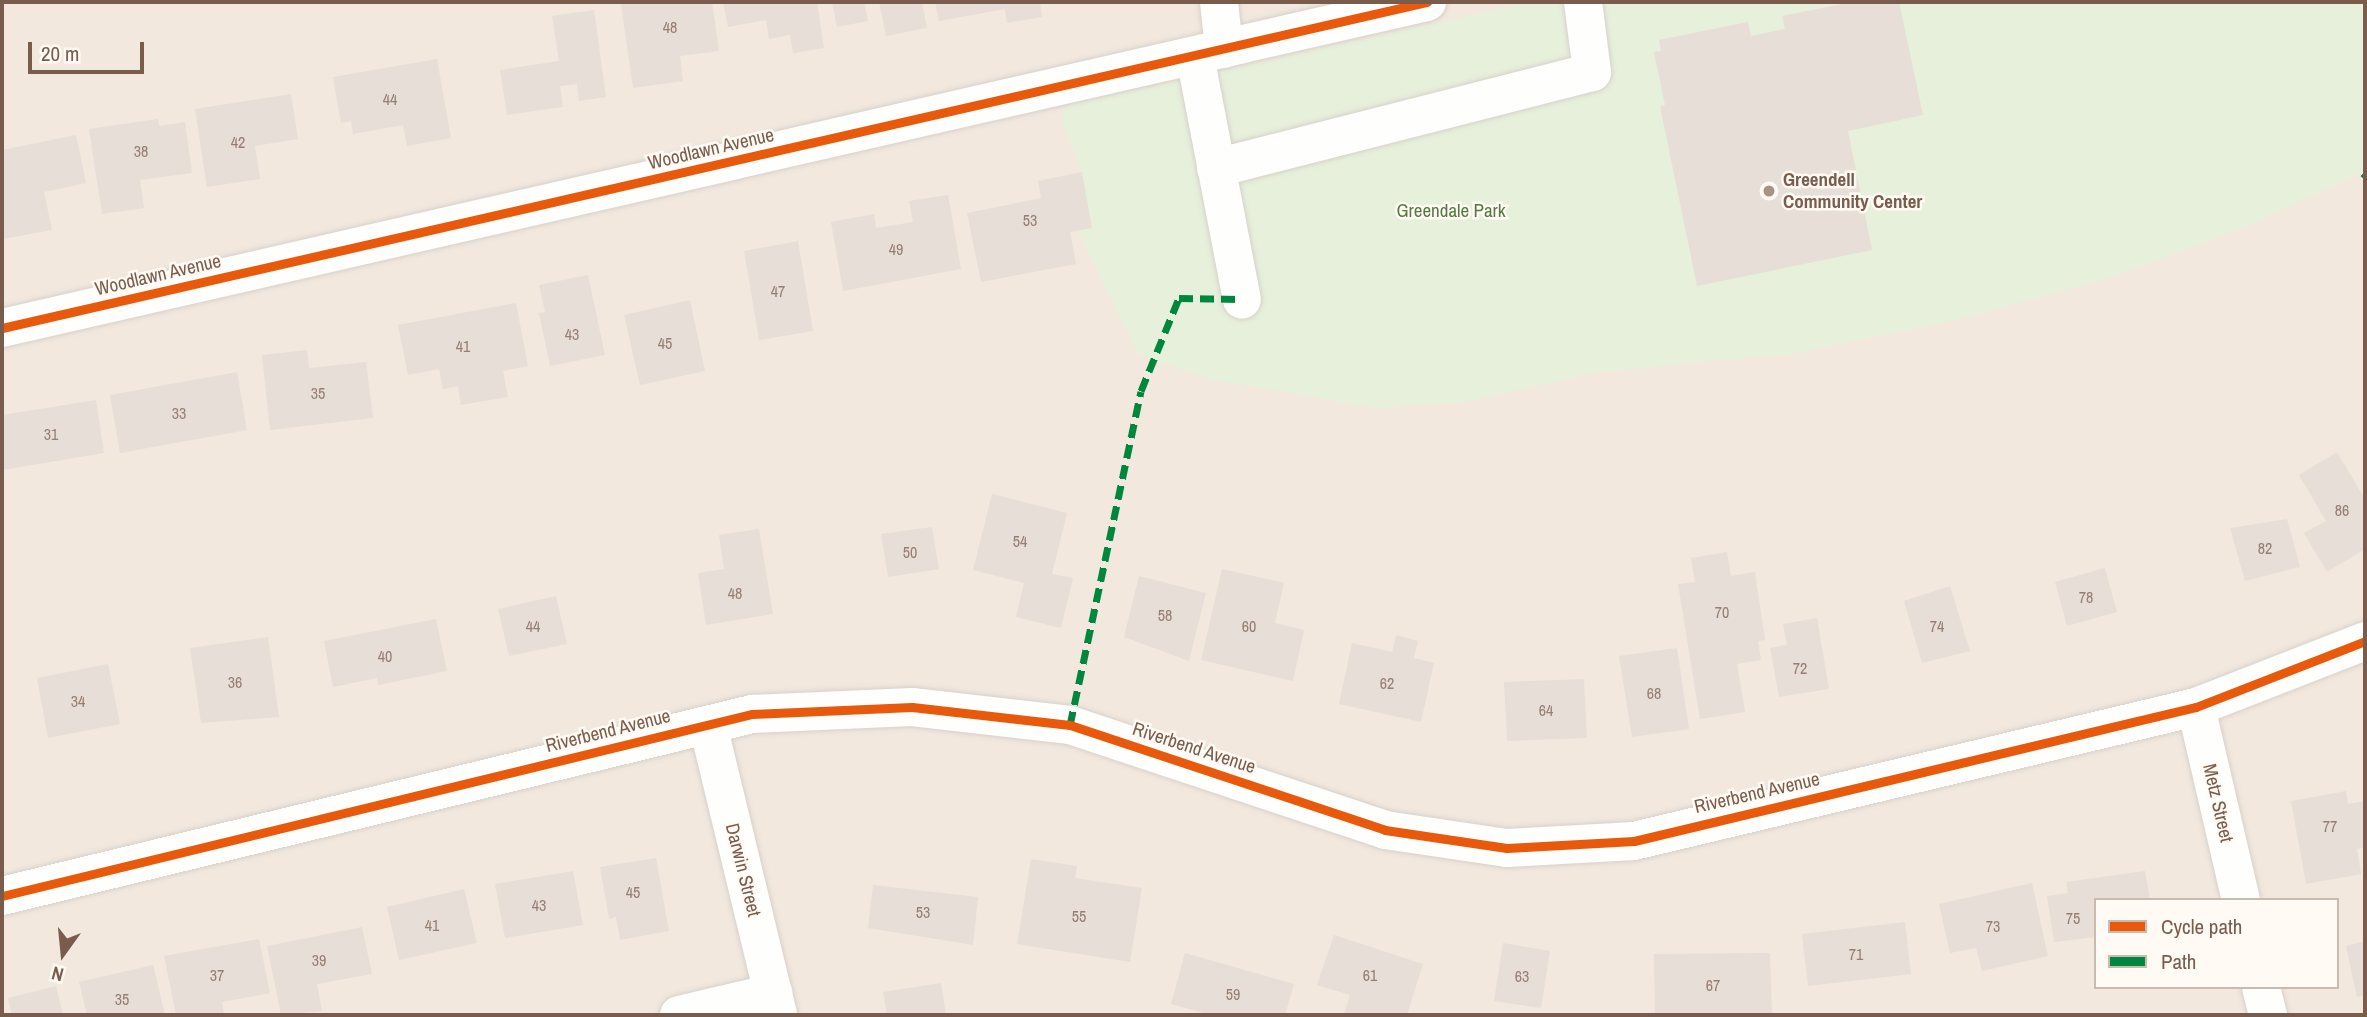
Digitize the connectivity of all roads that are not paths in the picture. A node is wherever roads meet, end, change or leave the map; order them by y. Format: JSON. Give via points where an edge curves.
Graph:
{"nodes":[{"id":1,"x":1219,"y":2,"type":"edge"},
{"id":2,"x":1427,"y":2,"type":"edge"},
{"id":3,"x":1583,"y":2,"type":"edge"},
{"id":4,"x":1210,"y":52,"type":"junction"},
{"id":5,"x":1216,"y":168,"type":"junction"},
{"id":6,"x":1242,"y":299,"type":"dead end"},
{"id":7,"x":2,"y":328,"type":"edge"},
{"id":8,"x":2365,"y":641,"type":"edge"},
{"id":9,"x":2196,"y":707,"type":"junction"},
{"id":10,"x":708,"y":725,"type":"junction"},
{"id":11,"x":2,"y":897,"type":"edge"},
{"id":12,"x":2241,"y":898,"type":"edge"},
{"id":13,"x":2262,"y":989,"type":"edge"},
{"id":14,"x":776,"y":1004,"type":"edge"},
{"id":15,"x":679,"y":1015,"type":"edge"},
{"id":16,"x":2268,"y":1015,"type":"edge"}],
"edges":[{"from":1,"to":4,"type":"street"},
{"from":2,"to":4,"type":"street","name":"Woodlawn Avenue"},
{"from":3,"to":5,"type":"street","via":[[1592,72]]},
{"from":4,"to":5,"type":"street"},
{"from":4,"to":7,"type":"street","name":"Woodlawn Avenue"},
{"from":5,"to":6,"type":"street"},
{"from":8,"to":9,"type":"street","name":"Riverbend Avenue"},
{"from":9,"to":10,"type":"street","name":"Riverbend Avenue","via":[[1634,841],[1507,848],[1385,830],[1070,725],[912,707],[752,714]]},
{"from":9,"to":12,"type":"street","name":"Metz Street"},
{"from":10,"to":11,"type":"street","name":"Riverbend Avenue"},
{"from":10,"to":14,"type":"street","name":"Darwin Street"},
{"from":13,"to":16,"type":"street"},
{"from":14,"to":15,"type":"street"}]}
